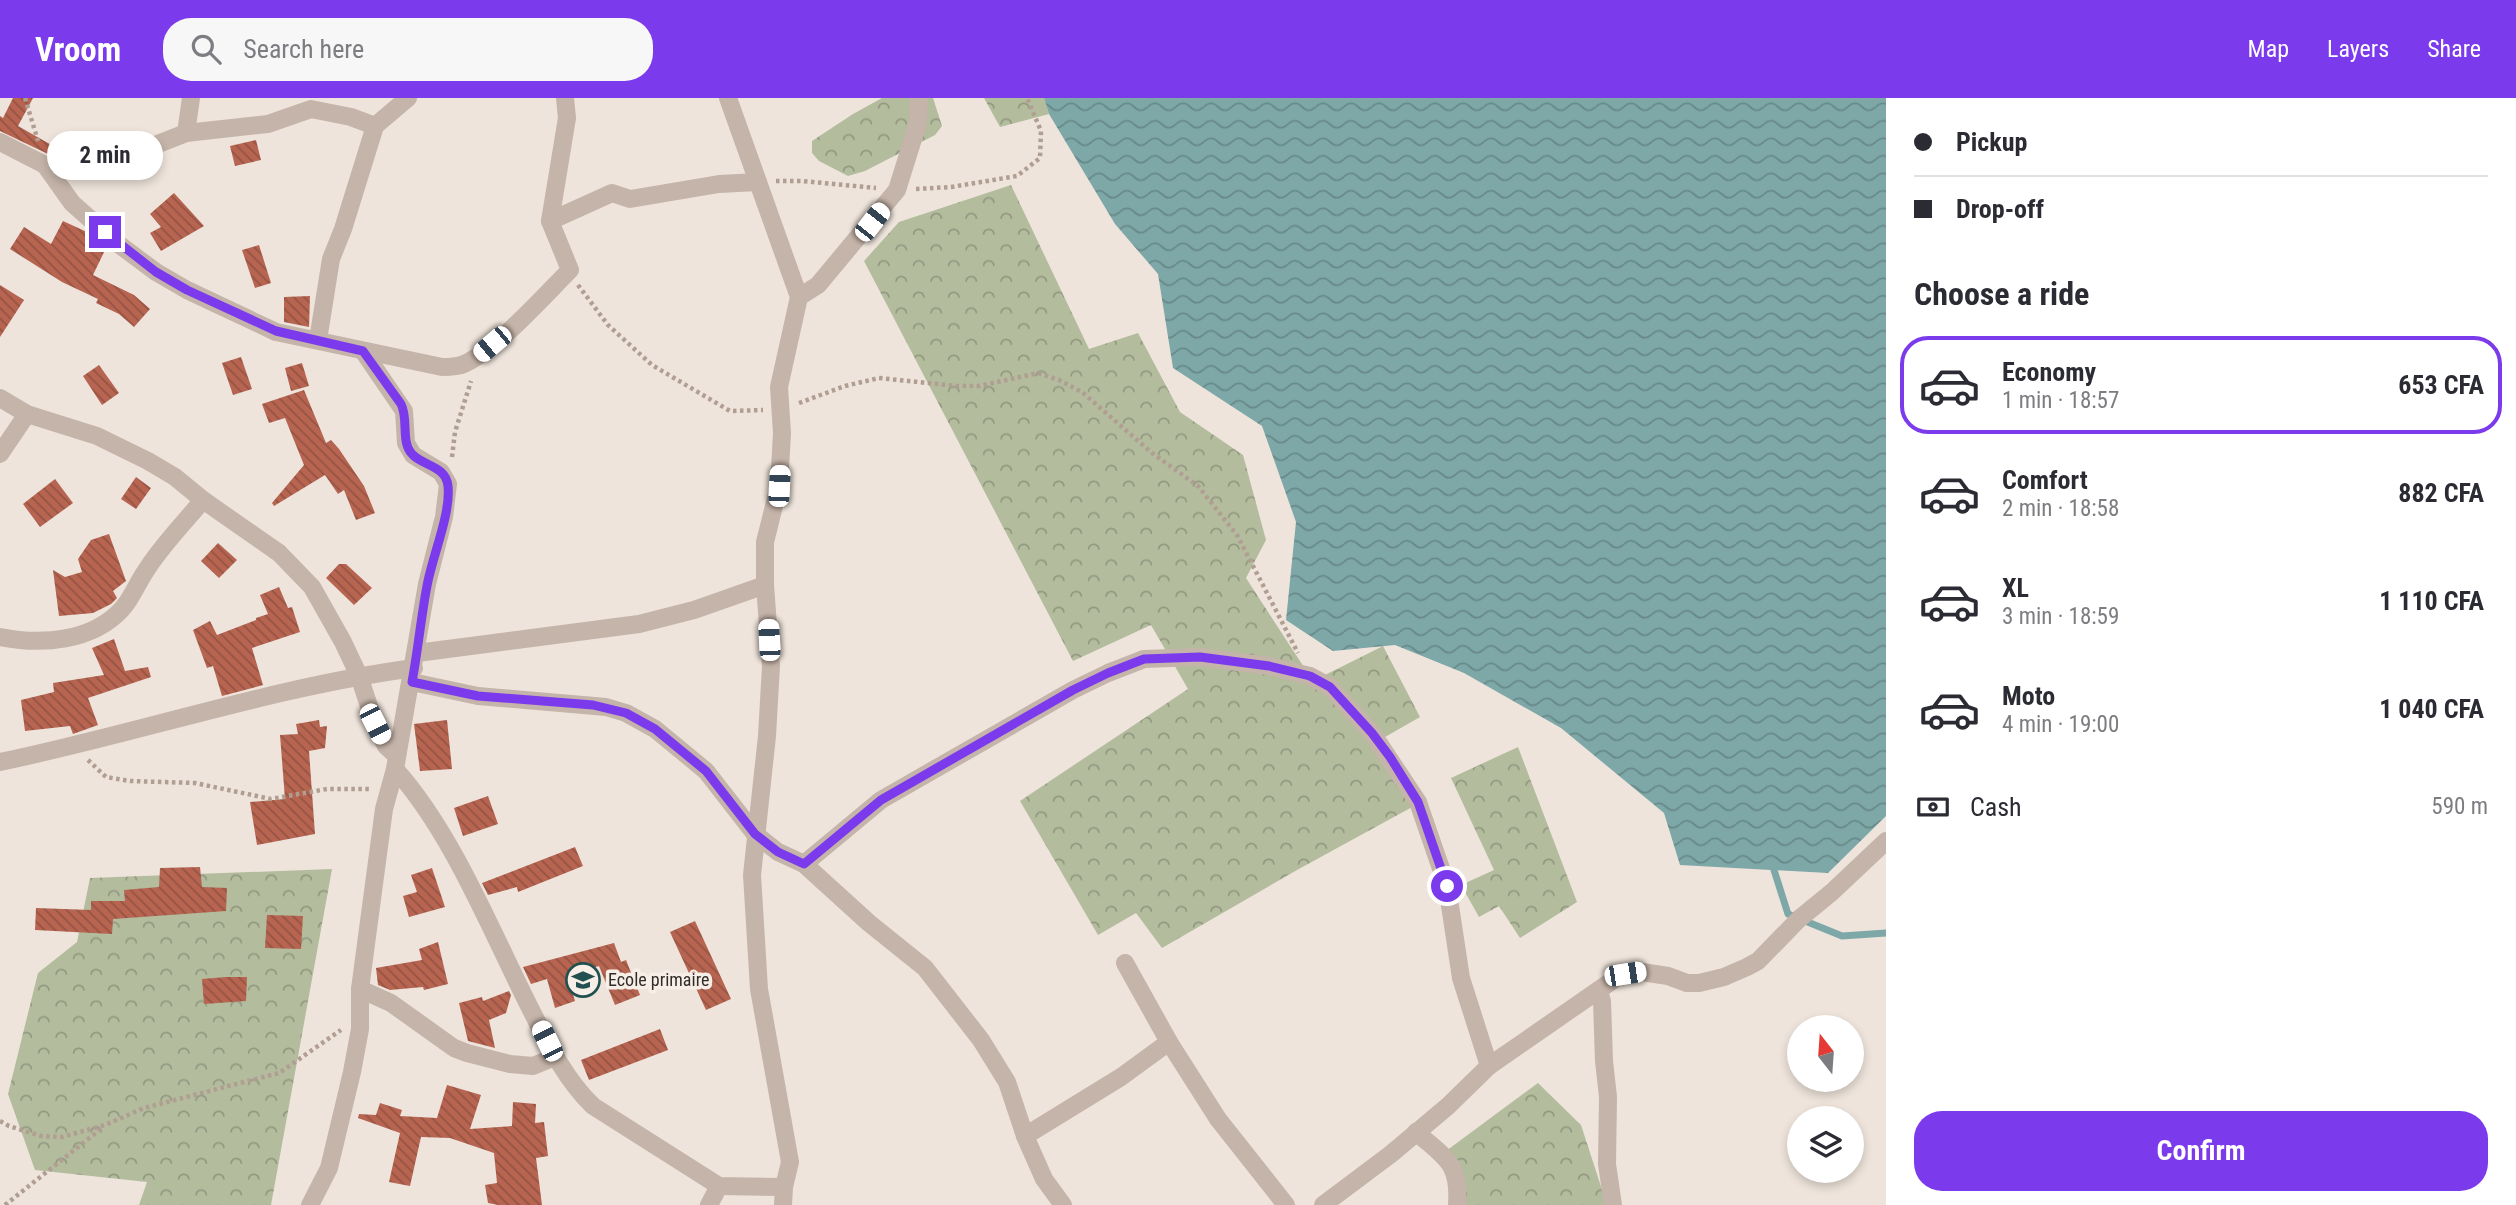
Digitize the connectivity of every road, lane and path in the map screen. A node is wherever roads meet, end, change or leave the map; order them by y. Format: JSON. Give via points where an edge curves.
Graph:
{"nodes":[{"id":1,"x":25,"y":98,"type":"edge"},
{"id":2,"x":191,"y":98,"type":"edge"},
{"id":3,"x":408,"y":98,"type":"edge"},
{"id":4,"x":565,"y":98,"type":"edge"},
{"id":5,"x":728,"y":98,"type":"edge"},
{"id":6,"x":919,"y":98,"type":"edge"},
{"id":7,"x":1027,"y":98,"type":"edge"},
{"id":8,"x":376,"y":126,"type":"junction"},
{"id":9,"x":186,"y":133,"type":"junction"},
{"id":10,"x":0,"y":142,"type":"edge"},
{"id":11,"x":45,"y":165,"type":"junction"},
{"id":12,"x":758,"y":182,"type":"junction"},
{"id":13,"x":897,"y":190,"type":"junction"},
{"id":14,"x":550,"y":221,"type":"junction"},
{"id":15,"x":570,"y":270,"type":"junction"},
{"id":16,"x":799,"y":297,"type":"junction"},
{"id":17,"x":318,"y":340,"type":"junction"},
{"id":18,"x":363,"y":351,"type":"junction"},
{"id":19,"x":480,"y":354,"type":"junction"},
{"id":20,"x":0,"y":398,"type":"edge"},
{"id":21,"x":781,"y":410,"type":"junction"},
{"id":22,"x":27,"y":414,"type":"junction"},
{"id":23,"x":0,"y":454,"type":"edge"},
{"id":24,"x":448,"y":484,"type":"junction"},
{"id":25,"x":203,"y":500,"type":"junction"},
{"id":26,"x":765,"y":585,"type":"junction"},
{"id":27,"x":0,"y":637,"type":"edge"},
{"id":28,"x":414,"y":668,"type":"junction"},
{"id":29,"x":359,"y":676,"type":"junction"},
{"id":30,"x":1310,"y":676,"type":"junction"},
{"id":31,"x":76,"y":746,"type":"junction"},
{"id":32,"x":0,"y":762,"type":"edge"},
{"id":33,"x":396,"y":763,"type":"junction"},
{"id":34,"x":389,"y":790,"type":"junction"},
{"id":35,"x":755,"y":834,"type":"junction"},
{"id":36,"x":1886,"y":841,"type":"edge"},
{"id":37,"x":804,"y":864,"type":"junction"},
{"id":38,"x":1125,"y":963,"type":"dead end"},
{"id":39,"x":360,"y":989,"type":"junction"},
{"id":40,"x":1599,"y":991,"type":"junction"},
{"id":41,"x":360,"y":1029,"type":"junction"},
{"id":42,"x":1169,"y":1042,"type":"junction"},
{"id":43,"x":555,"y":1057,"type":"junction"},
{"id":44,"x":1489,"y":1066,"type":"junction"},
{"id":45,"x":0,"y":1121,"type":"edge"},
{"id":46,"x":105,"y":1125,"type":"junction"},
{"id":47,"x":1416,"y":1132,"type":"junction"},
{"id":48,"x":1025,"y":1136,"type":"junction"},
{"id":49,"x":719,"y":1186,"type":"junction"},
{"id":50,"x":783,"y":1196,"type":"edge"},
{"id":51,"x":5,"y":1205,"type":"edge"},
{"id":52,"x":310,"y":1205,"type":"edge"},
{"id":53,"x":709,"y":1205,"type":"edge"},
{"id":54,"x":1063,"y":1205,"type":"edge"},
{"id":55,"x":1286,"y":1205,"type":"edge"},
{"id":56,"x":1323,"y":1205,"type":"edge"},
{"id":57,"x":1457,"y":1205,"type":"edge"},
{"id":58,"x":1613,"y":1205,"type":"edge"}],
"edges":[{"from":1,"to":11,"type":"path"},
{"from":2,"to":9,"type":"street"},
{"from":3,"to":8,"type":"street"},
{"from":4,"to":14,"type":"street","via":[[567,118]]},
{"from":5,"to":12,"type":"street"},
{"from":6,"to":13,"type":"street","via":[[918,123]]},
{"from":7,"to":13,"type":"path","via":[[1041,131],[1040,158],[1017,176]]},
{"from":8,"to":9,"type":"street","via":[[311,109],[268,124]]},
{"from":8,"to":17,"type":"street","via":[[331,259]]},
{"from":9,"to":11,"type":"street","via":[[112,162]]},
{"from":10,"to":11,"type":"street"},
{"from":11,"to":17,"type":"street","via":[[72,203],[156,272],[276,331]]},
{"from":12,"to":13,"type":"path","via":[[802,181]]},
{"from":12,"to":14,"type":"street","via":[[630,199],[612,193]]},
{"from":12,"to":16,"type":"street"},
{"from":13,"to":16,"type":"street","via":[[818,285]]},
{"from":14,"to":15,"type":"street"},
{"from":15,"to":19,"type":"street"},
{"from":15,"to":21,"type":"path","via":[[608,325],[652,365],[730,411]]},
{"from":16,"to":21,"type":"street","via":[[779,387]]},
{"from":17,"to":18,"type":"street"},
{"from":18,"to":19,"type":"street","via":[[442,368],[463,365]]},
{"from":18,"to":24,"type":"street","via":[[404,411],[406,443],[413,455],[442,472]]},
{"from":19,"to":24,"type":"path","via":[[455,432]]},
{"from":20,"to":22,"type":"street"},
{"from":21,"to":26,"type":"street","via":[[779,486],[765,542]]},
{"from":21,"to":30,"type":"path","via":[[880,378],[957,386],[1038,373],[1059,380],[1082,392],[1198,486],[1237,535]]},
{"from":22,"to":23,"type":"street"},
{"from":22,"to":25,"type":"street","via":[[97,436],[175,477]]},
{"from":24,"to":28,"type":"street"},
{"from":25,"to":27,"type":"street","via":[[145,571],[120,611],[99,626],[71,638]]},
{"from":25,"to":29,"type":"street","via":[[265,541],[312,587]]},
{"from":26,"to":28,"type":"street","via":[[639,624]]},
{"from":26,"to":35,"type":"street","via":[[771,666]]},
{"from":28,"to":29,"type":"street"},
{"from":28,"to":33,"type":"street"},
{"from":28,"to":35,"type":"street","via":[[478,696],[593,705],[626,713],[655,729],[706,771]]},
{"from":29,"to":31,"type":"street","via":[[253,698]]},
{"from":29,"to":33,"type":"street","via":[[375,724]]},
{"from":30,"to":37,"type":"street","via":[[1200,657],[1132,663],[1073,690],[881,800]]},
{"from":30,"to":44,"type":"street","via":[[1330,687],[1372,733],[1418,802],[1447,886],[1461,978]]},
{"from":31,"to":32,"type":"street"},
{"from":31,"to":34,"type":"path","via":[[106,777],[130,781],[195,783],[271,799],[327,789]]},
{"from":33,"to":34,"type":"street"},
{"from":33,"to":43,"type":"street","via":[[456,859]]},
{"from":34,"to":39,"type":"street"},
{"from":35,"to":37,"type":"street"},
{"from":35,"to":50,"type":"street","via":[[752,874],[759,989],[790,1161]]},
{"from":36,"to":40,"type":"street","via":[[1747,967],[1699,983],[1633,973],[1616,978]]},
{"from":37,"to":48,"type":"street","via":[[925,968],[948,995],[1007,1082]]},
{"from":38,"to":42,"type":"street"},
{"from":39,"to":41,"type":"street"},
{"from":39,"to":43,"type":"street","via":[[391,1003],[467,1053],[533,1066]]},
{"from":40,"to":44,"type":"street"},
{"from":40,"to":58,"type":"street"},
{"from":41,"to":46,"type":"path","via":[[342,1030],[279,1073],[144,1108]]},
{"from":41,"to":52,"type":"street","via":[[329,1168]]},
{"from":42,"to":48,"type":"street"},
{"from":42,"to":55,"type":"street","via":[[1218,1119]]},
{"from":43,"to":49,"type":"street","via":[[593,1105]]},
{"from":44,"to":47,"type":"street"},
{"from":45,"to":46,"type":"path","via":[[41,1136],[62,1137]]},
{"from":46,"to":51,"type":"path"},
{"from":47,"to":56,"type":"street"},
{"from":47,"to":57,"type":"street","via":[[1457,1173]]},
{"from":48,"to":54,"type":"street","via":[[1044,1179]]},
{"from":49,"to":50,"type":"street"},
{"from":49,"to":53,"type":"street"}]}
